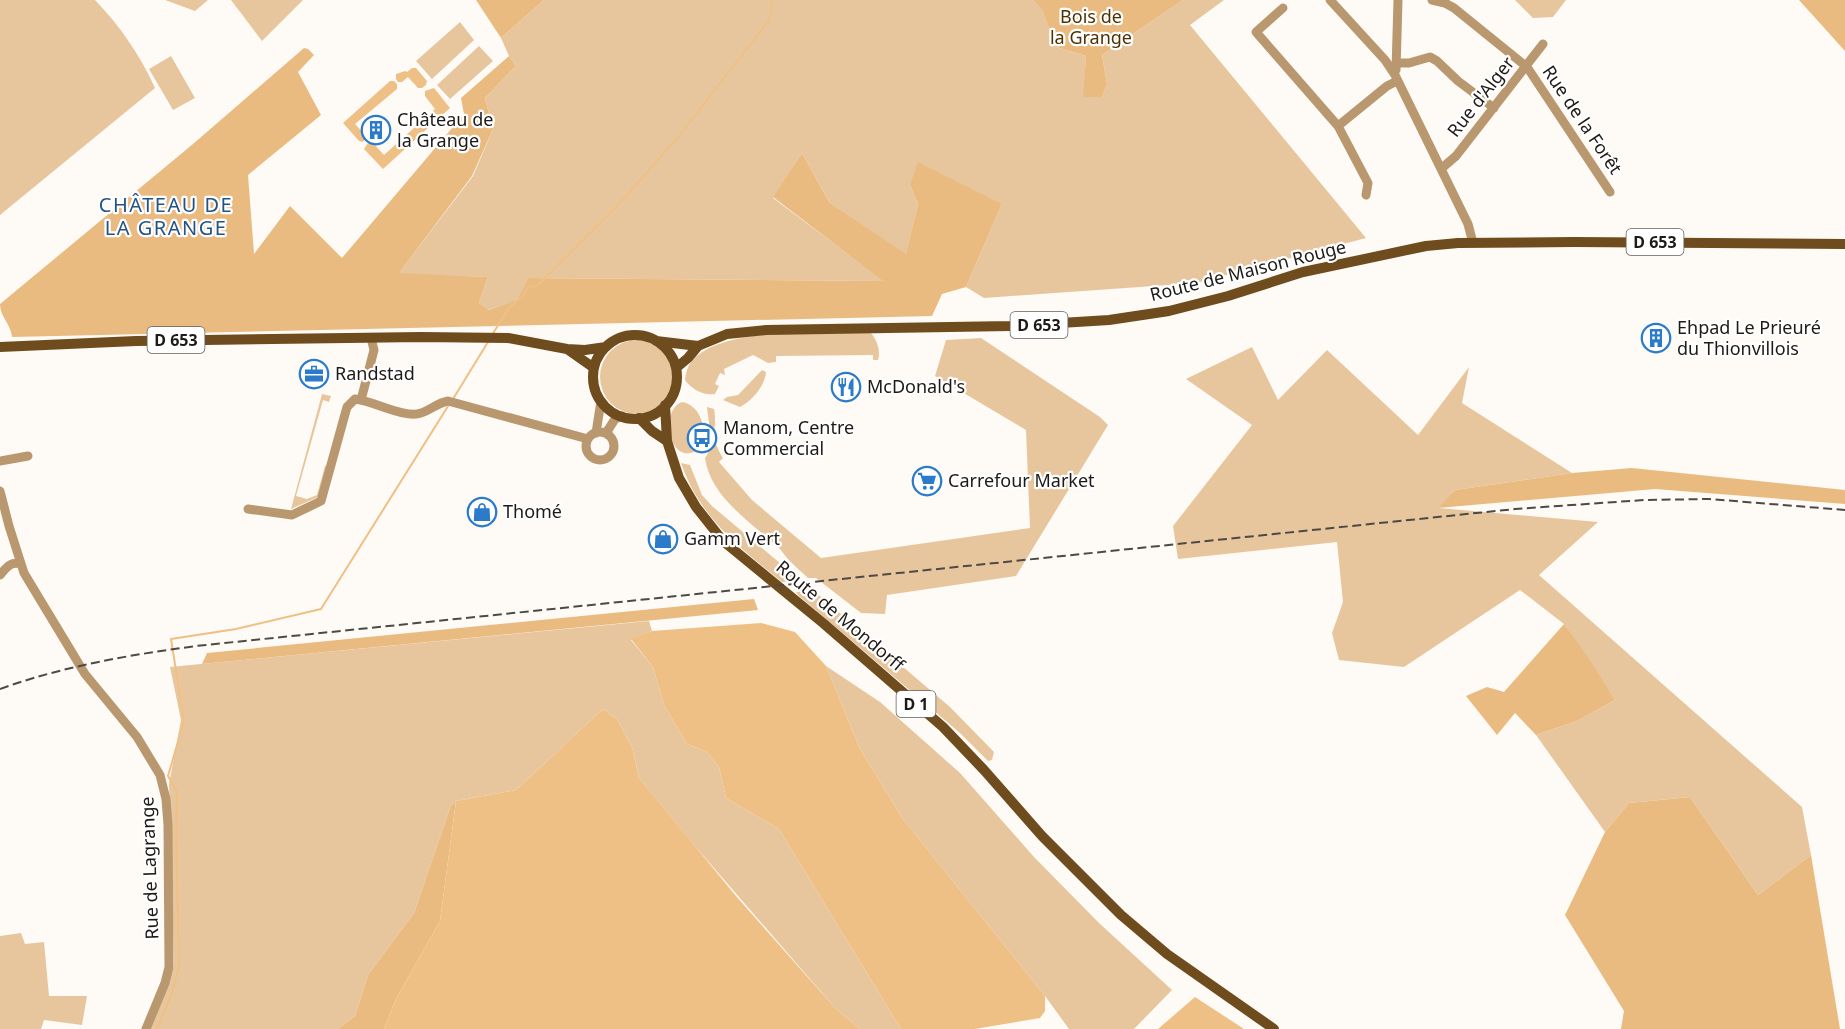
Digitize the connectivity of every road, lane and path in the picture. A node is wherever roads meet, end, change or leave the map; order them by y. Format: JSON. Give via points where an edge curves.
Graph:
{"nodes":[{"id":1,"x":1330,"y":0,"type":"edge"},
{"id":2,"x":1398,"y":0,"type":"edge"},
{"id":3,"x":1432,"y":0,"type":"edge"},
{"id":4,"x":1283,"y":8,"type":"dead end"},
{"id":5,"x":1543,"y":44,"type":"dead end"},
{"id":6,"x":1397,"y":63,"type":"junction"},
{"id":7,"x":1527,"y":67,"type":"junction"},
{"id":8,"x":1396,"y":78,"type":"junction"},
{"id":9,"x":1494,"y":108,"type":"junction"},
{"id":10,"x":1338,"y":126,"type":"junction"},
{"id":11,"x":1442,"y":168,"type":"junction"},
{"id":12,"x":1610,"y":192,"type":"dead end"},
{"id":13,"x":1366,"y":195,"type":"dead end"},
{"id":14,"x":1473,"y":243,"type":"junction"},
{"id":15,"x":1845,"y":244,"type":"edge"},
{"id":16,"x":371,"y":338,"type":"junction"},
{"id":17,"x":0,"y":339,"type":"edge"},
{"id":18,"x":656,"y":341,"type":"junction"},
{"id":19,"x":24,"y":345,"type":"junction"},
{"id":20,"x":698,"y":346,"type":"junction"},
{"id":21,"x":0,"y":347,"type":"edge"},
{"id":22,"x":606,"y":347,"type":"junction"},
{"id":23,"x":567,"y":349,"type":"junction"},
{"id":24,"x":594,"y":368,"type":"junction"},
{"id":25,"x":676,"y":368,"type":"junction"},
{"id":26,"x":358,"y":400,"type":"junction"},
{"id":27,"x":601,"y":401,"type":"junction"},
{"id":28,"x":665,"y":405,"type":"junction"},
{"id":29,"x":622,"y":416,"type":"junction"},
{"id":30,"x":639,"y":418,"type":"junction"},
{"id":31,"x":608,"y":435,"type":"junction"},
{"id":32,"x":592,"y":436,"type":"junction"},
{"id":33,"x":667,"y":441,"type":"junction"},
{"id":34,"x":28,"y":456,"type":"dead end"},
{"id":35,"x":0,"y":461,"type":"edge"},
{"id":36,"x":0,"y":491,"type":"edge"},
{"id":37,"x":248,"y":509,"type":"dead end"},
{"id":38,"x":21,"y":564,"type":"junction"},
{"id":39,"x":0,"y":575,"type":"edge"},
{"id":40,"x":146,"y":1029,"type":"edge"},
{"id":41,"x":1274,"y":1029,"type":"edge"}],
"edges":[{"from":1,"to":8,"type":"street","name":"Rue d'Alger","via":[[1385,60]]},
{"from":2,"to":6,"type":"street"},
{"from":3,"to":7,"type":"street","name":"Rue de la Forêt","via":[[1454,8]]},
{"from":4,"to":10,"type":"street","via":[[1256,32]]},
{"from":5,"to":7,"type":"street","name":"Rue d'Alger"},
{"from":6,"to":8,"type":"street"},
{"from":6,"to":9,"type":"street","via":[[1430,57]]},
{"from":7,"to":9,"type":"street","name":"Rue d'Alger"},
{"from":7,"to":12,"type":"street","name":"Rue de la Forêt"},
{"from":8,"to":10,"type":"street"},
{"from":8,"to":11,"type":"street","name":"Rue d'Alger"},
{"from":9,"to":11,"type":"street","name":"Rue d'Alger"},
{"from":10,"to":13,"type":"street","via":[[1368,183]]},
{"from":11,"to":14,"type":"street","name":"Rue d'Alger"},
{"from":14,"to":15,"type":"main road","name":"Route de Maison Rouge","number":"D 653"},
{"from":14,"to":20,"type":"main road","name":"Route de Maison Rouge","number":"D 653","via":[[1426,246],[1376,256],[1303,272],[1218,299],[1109,320],[1011,326],[766,330],[727,334]]},
{"from":16,"to":19,"type":"main road","number":"D 653"},
{"from":16,"to":23,"type":"main road","number":"D 653","via":[[508,338]]},
{"from":16,"to":26,"type":"street","via":[[374,350]]},
{"from":17,"to":19,"type":"main road"},
{"from":18,"to":20,"type":"main road"},
{"from":18,"to":22,"type":"main road","via":[[630,335]]},
{"from":18,"to":25,"type":"main road","via":[[672,357]]},
{"from":19,"to":21,"type":"main road"},
{"from":20,"to":25,"type":"main road"},
{"from":22,"to":23,"type":"main road"},
{"from":22,"to":24,"type":"main road"},
{"from":23,"to":24,"type":"main road"},
{"from":24,"to":27,"type":"main road","via":[[594,385]]},
{"from":25,"to":28,"type":"main road","via":[[675,389]]},
{"from":26,"to":32,"type":"street","via":[[410,414],[448,401]]},
{"from":26,"to":37,"type":"street","via":[[347,407],[321,501],[292,514]]},
{"from":27,"to":29,"type":"main road"},
{"from":27,"to":32,"type":"street"},
{"from":28,"to":30,"type":"main road"},
{"from":28,"to":33,"type":"main road","number":"D 1"},
{"from":29,"to":30,"type":"main road"},
{"from":29,"to":31,"type":"street","via":[[615,419]]},
{"from":30,"to":33,"type":"main road"},
{"from":31,"to":32,"type":"street"},
{"from":31,"to":32,"type":"street","via":[[614,450],[602,460],[588,454],[586,446]]},
{"from":33,"to":41,"type":"main road","name":"Route de Mondorff","number":"D 1","via":[[679,478],[723,541],[943,727],[1121,915],[1167,954]]},
{"from":34,"to":35,"type":"street"},
{"from":36,"to":38,"type":"street","name":"Rue de Lagrange"},
{"from":38,"to":39,"type":"street","via":[[9,565]]},
{"from":38,"to":40,"type":"street","name":"Rue de Lagrange","via":[[80,665],[137,737],[160,775],[166,799],[169,967]]}]}
